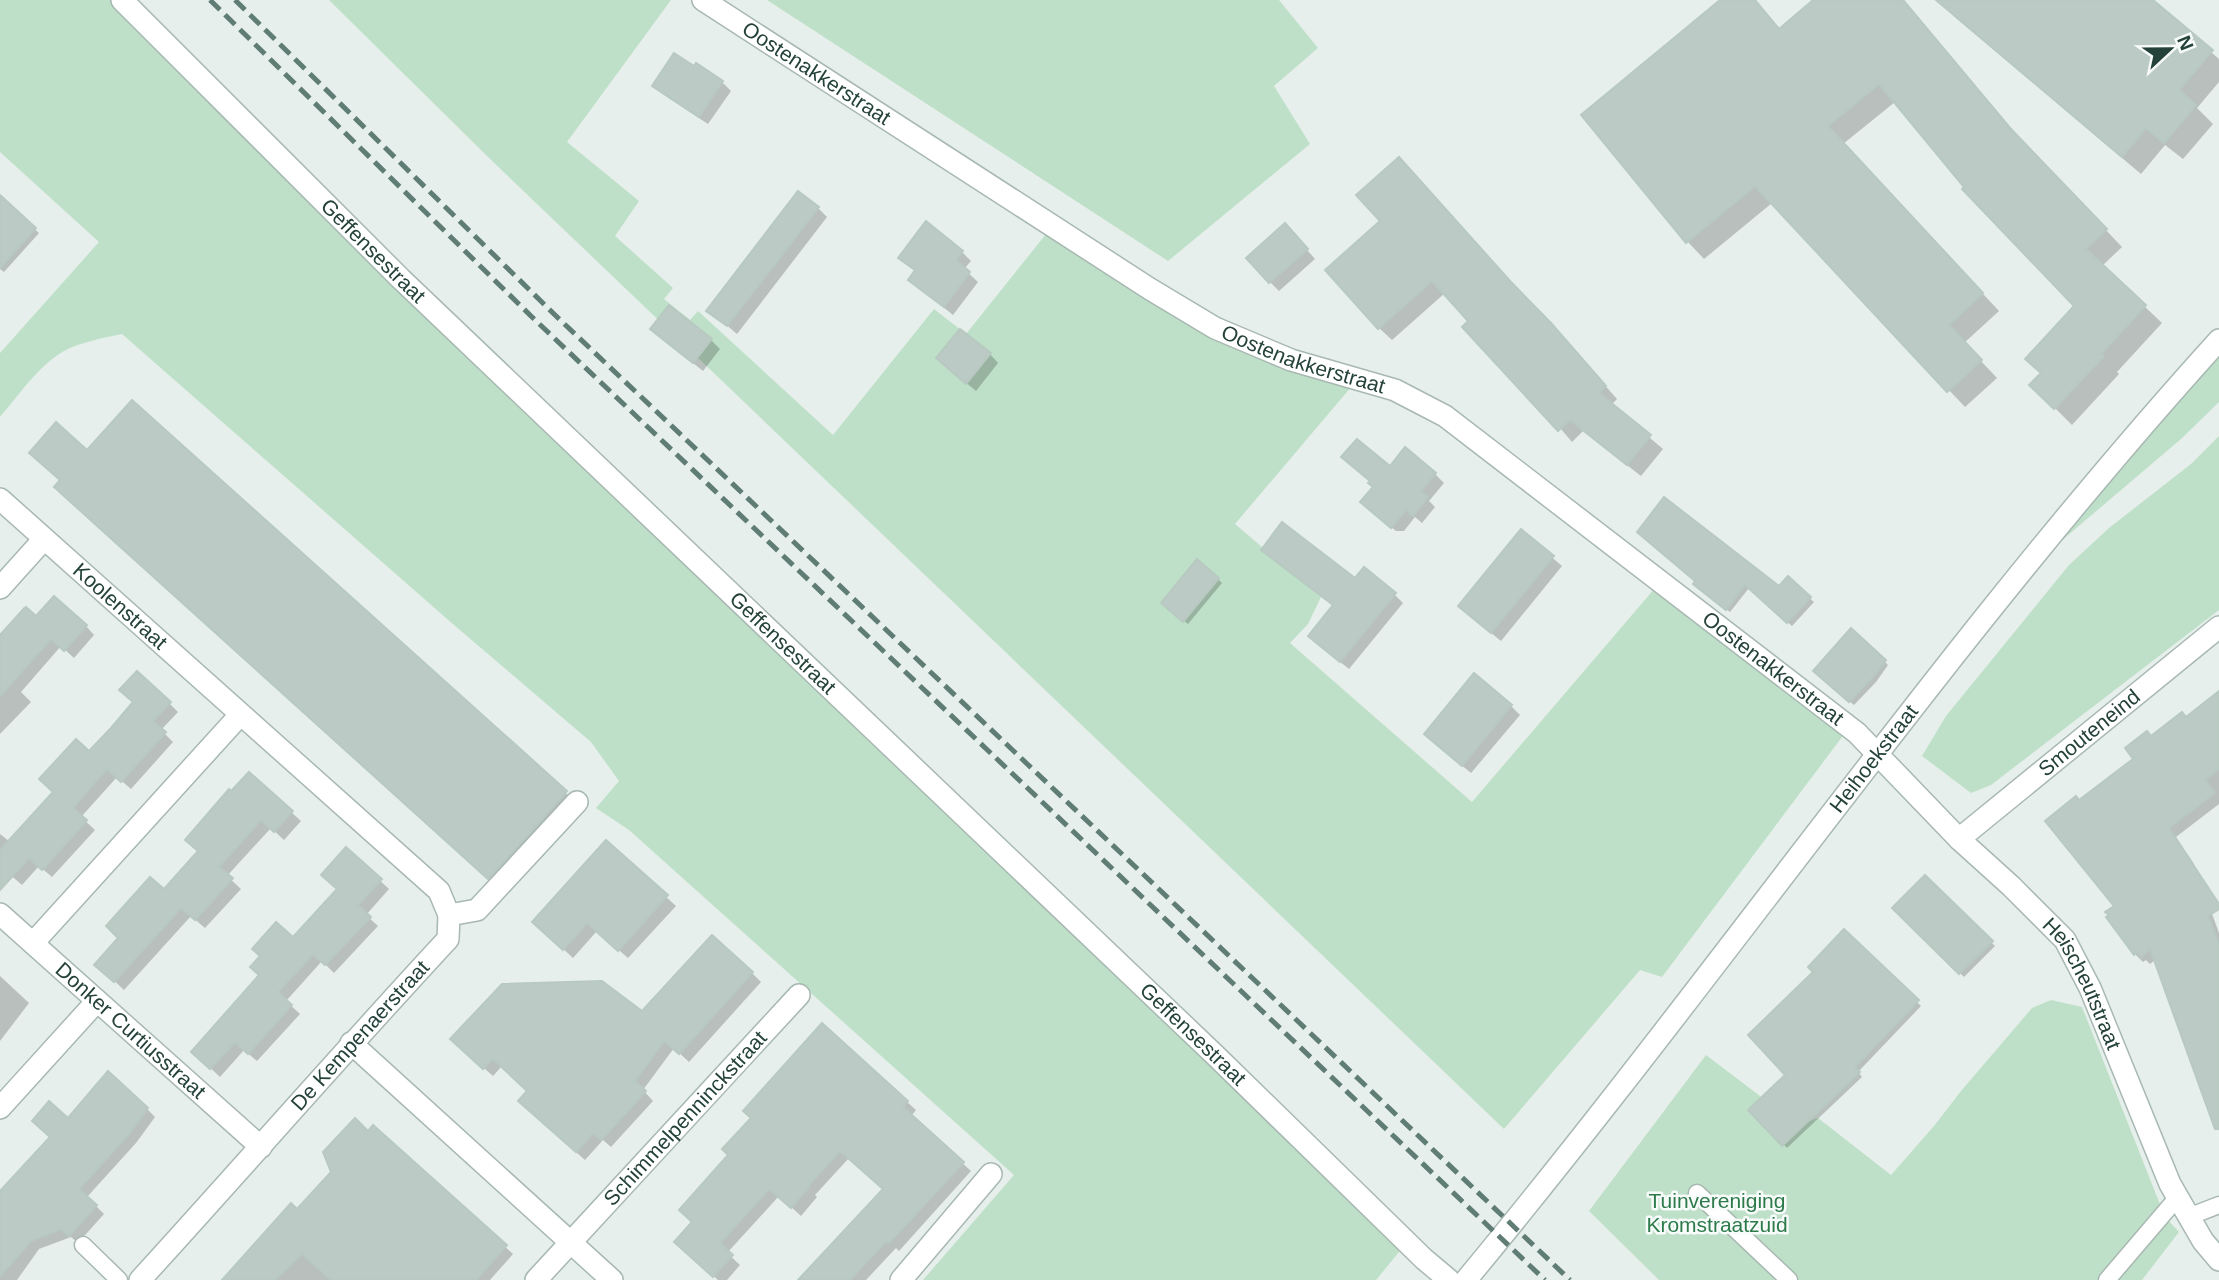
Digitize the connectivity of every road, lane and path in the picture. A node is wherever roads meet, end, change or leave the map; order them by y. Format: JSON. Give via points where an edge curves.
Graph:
{"nodes":[{"id":1,"x":122,"y":0,"type":"edge"},
{"id":2,"x":703,"y":0,"type":"edge"},
{"id":3,"x":2219,"y":340,"type":"edge"},
{"id":4,"x":0,"y":499,"type":"edge"},
{"id":5,"x":44,"y":539,"type":"junction"},
{"id":6,"x":0,"y":588,"type":"edge"},
{"id":7,"x":2219,"y":628,"type":"edge"},
{"id":8,"x":240,"y":715,"type":"junction"},
{"id":9,"x":1878,"y":754,"type":"junction"},
{"id":10,"x":577,"y":802,"type":"dead end"},
{"id":11,"x":1959,"y":839,"type":"junction"},
{"id":12,"x":0,"y":914,"type":"edge"},
{"id":13,"x":449,"y":915,"type":"junction"},
{"id":14,"x":33,"y":943,"type":"junction"},
{"id":15,"x":799,"y":995,"type":"dead end"},
{"id":16,"x":97,"y":1001,"type":"junction"},
{"id":17,"x":351,"y":1043,"type":"junction"},
{"id":18,"x":0,"y":1108,"type":"edge"},
{"id":19,"x":261,"y":1147,"type":"junction"},
{"id":20,"x":991,"y":1174,"type":"dead end"},
{"id":21,"x":1698,"y":1193,"type":"dead end"},
{"id":22,"x":2178,"y":1198,"type":"junction"},
{"id":23,"x":2219,"y":1205,"type":"edge"},
{"id":24,"x":2188,"y":1217,"type":"junction"},
{"id":25,"x":571,"y":1242,"type":"junction"},
{"id":26,"x":83,"y":1245,"type":"dead end"},
{"id":27,"x":2219,"y":1260,"type":"edge"},
{"id":28,"x":119,"y":1280,"type":"edge"},
{"id":29,"x":140,"y":1280,"type":"edge"},
{"id":30,"x":536,"y":1280,"type":"edge"},
{"id":31,"x":612,"y":1280,"type":"edge"},
{"id":32,"x":901,"y":1280,"type":"edge"},
{"id":33,"x":1449,"y":1280,"type":"edge"},
{"id":34,"x":1466,"y":1280,"type":"edge"},
{"id":35,"x":1788,"y":1280,"type":"edge"},
{"id":36,"x":2107,"y":1280,"type":"edge"}],
"edges":[{"from":1,"to":33,"type":"street","name":"Geffensestraat","via":[[411,288]]},
{"from":2,"to":9,"type":"street","name":"Oostenakkerstraat","via":[[1214,328],[1291,360],[1395,390],[1445,416],[1857,733]]},
{"from":3,"to":9,"type":"street","name":"Heihoekstraat","via":[[1983,619]]},
{"from":4,"to":5,"type":"street","name":"Koolenstraat"},
{"from":5,"to":6,"type":"street"},
{"from":5,"to":8,"type":"street","name":"Koolenstraat"},
{"from":7,"to":11,"type":"street","name":"Smouteneind"},
{"from":8,"to":13,"type":"street","name":"Koolenstraat","via":[[439,891]]},
{"from":8,"to":14,"type":"street"},
{"from":9,"to":11,"type":"street","name":"Heischeutstraat"},
{"from":9,"to":34,"type":"street","name":"Heihoekstraat"},
{"from":10,"to":13,"type":"street","via":[[477,909]]},
{"from":11,"to":22,"type":"street","name":"Heischeutstraat","via":[[2065,940],[2090,988]]},
{"from":12,"to":14,"type":"street","name":"Donker Curtiusstraat"},
{"from":13,"to":17,"type":"street","name":"De Kempenaerstraat","via":[[448,939]]},
{"from":14,"to":16,"type":"street","name":"Donker Curtiusstraat"},
{"from":15,"to":25,"type":"street","name":"Schimmelpenninckstraat"},
{"from":16,"to":18,"type":"street"},
{"from":16,"to":19,"type":"street","name":"Donker Curtiusstraat"},
{"from":17,"to":19,"type":"street","name":"De Kempenaerstraat"},
{"from":17,"to":25,"type":"street"},
{"from":19,"to":29,"type":"street","name":"De Kempenaerstraat"},
{"from":20,"to":32,"type":"street"},
{"from":21,"to":35,"type":"lane"},
{"from":22,"to":24,"type":"street","name":"Heischeutstraat"},
{"from":22,"to":36,"type":"lane"},
{"from":23,"to":24,"type":"lane"},
{"from":24,"to":27,"type":"street","name":"Heischeutstraat"},
{"from":25,"to":30,"type":"street","name":"Schimmelpenninckstraat"},
{"from":25,"to":31,"type":"street"},
{"from":26,"to":28,"type":"lane"}]}
